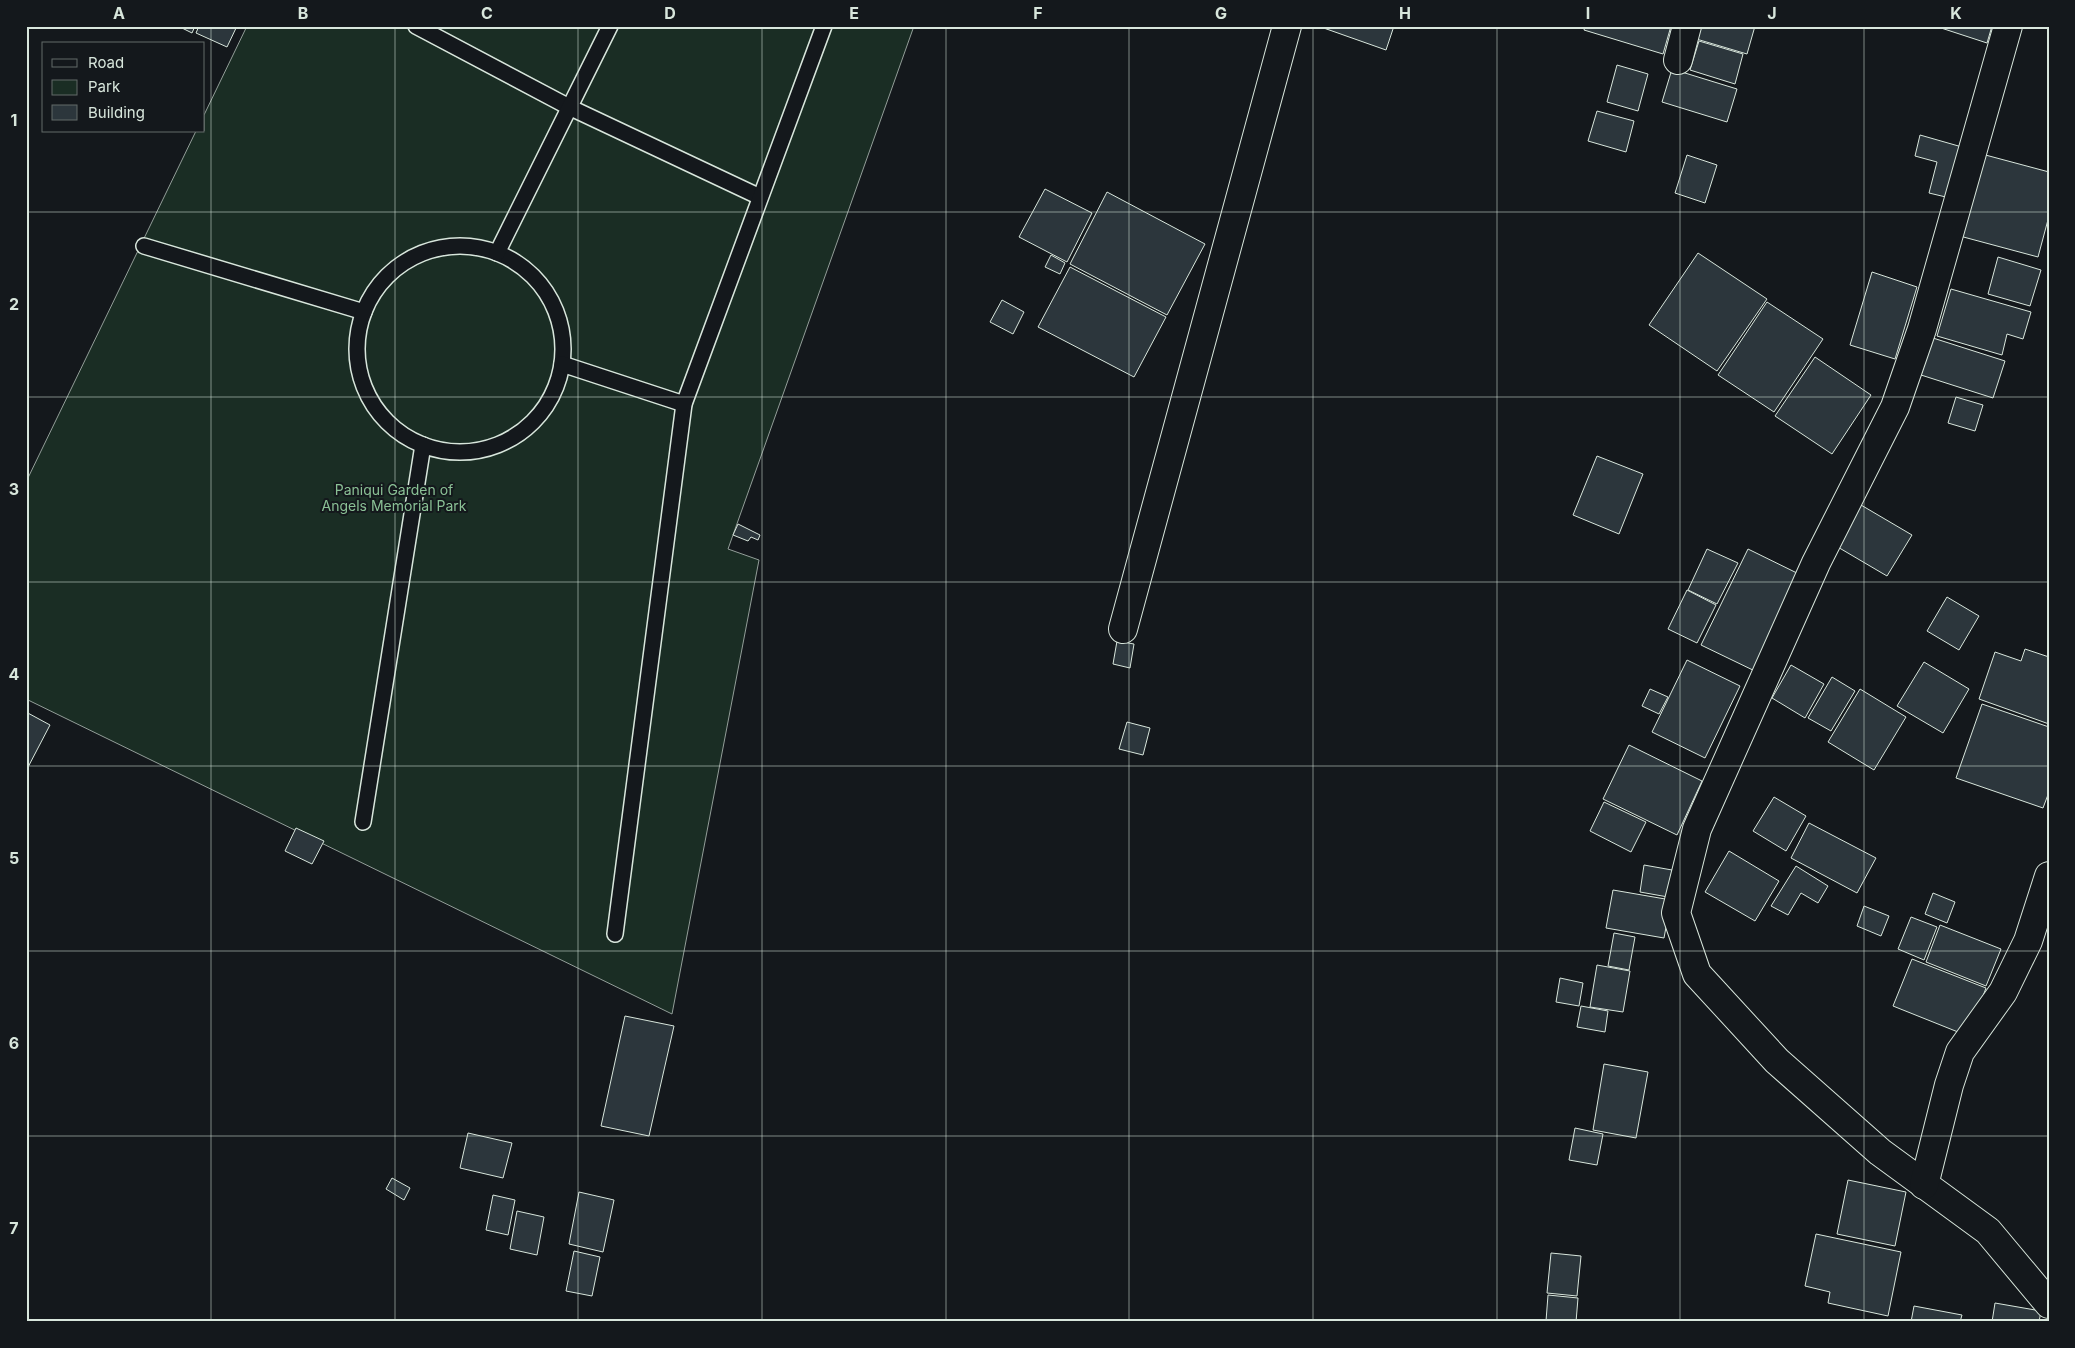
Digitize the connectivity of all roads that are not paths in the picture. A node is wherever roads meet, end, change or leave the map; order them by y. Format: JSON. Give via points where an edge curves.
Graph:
{"nodes":[{"id":1,"x":416,"y":26,"type":"edge"},
{"id":2,"x":610,"y":26,"type":"edge"},
{"id":3,"x":824,"y":26,"type":"edge"},
{"id":4,"x":1287,"y":26,"type":"edge"},
{"id":5,"x":1687,"y":26,"type":"edge"},
{"id":6,"x":2008,"y":26,"type":"edge"},
{"id":7,"x":1678,"y":60,"type":"dead end"},
{"id":8,"x":569,"y":106,"type":"junction"},
{"id":9,"x":760,"y":197,"type":"junction"},
{"id":10,"x":144,"y":246,"type":"dead end"},
{"id":11,"x":497,"y":253,"type":"junction"},
{"id":12,"x":364,"y":312,"type":"junction"},
{"id":13,"x":562,"y":364,"type":"junction"},
{"id":14,"x":684,"y":404,"type":"junction"},
{"id":15,"x":423,"y":445,"type":"junction"},
{"id":16,"x":1123,"y":629,"type":"dead end"},
{"id":17,"x":364,"y":822,"type":"dead end"},
{"id":18,"x":2049,"y":876,"type":"edge"},
{"id":19,"x":615,"y":934,"type":"dead end"},
{"id":20,"x":1924,"y":1185,"type":"junction"},
{"id":21,"x":2049,"y":1304,"type":"edge"}],
"edges":[{"from":1,"to":8,"type":"lane"},
{"from":2,"to":8,"type":"lane"},
{"from":3,"to":9,"type":"lane"},
{"from":4,"to":16,"type":"street"},
{"from":5,"to":7,"type":"street"},
{"from":6,"to":20,"type":"street","via":[[1922,329],[1895,407],[1816,563],[1698,829],[1676,914],[1697,974],[1776,1061],[1880,1152]]},
{"from":8,"to":9,"type":"lane"},
{"from":8,"to":11,"type":"lane"},
{"from":9,"to":14,"type":"lane"},
{"from":10,"to":12,"type":"lane"},
{"from":11,"to":12,"type":"lane","via":[[451,246],[421,254],[389,274],[374,291]]},
{"from":11,"to":13,"type":"lane","via":[[535,278],[549,297],[563,341]]},
{"from":12,"to":15,"type":"lane","via":[[358,334],[357,357],[368,393],[385,419],[402,434]]},
{"from":13,"to":14,"type":"lane"},
{"from":13,"to":15,"type":"lane","via":[[546,407],[512,438],[491,447],[468,451],[445,451]]},
{"from":14,"to":19,"type":"lane"},
{"from":15,"to":17,"type":"lane"},
{"from":18,"to":20,"type":"street","via":[[2028,942],[2003,992],[1960,1052]]},
{"from":20,"to":21,"type":"street","via":[[1988,1231]]}]}
